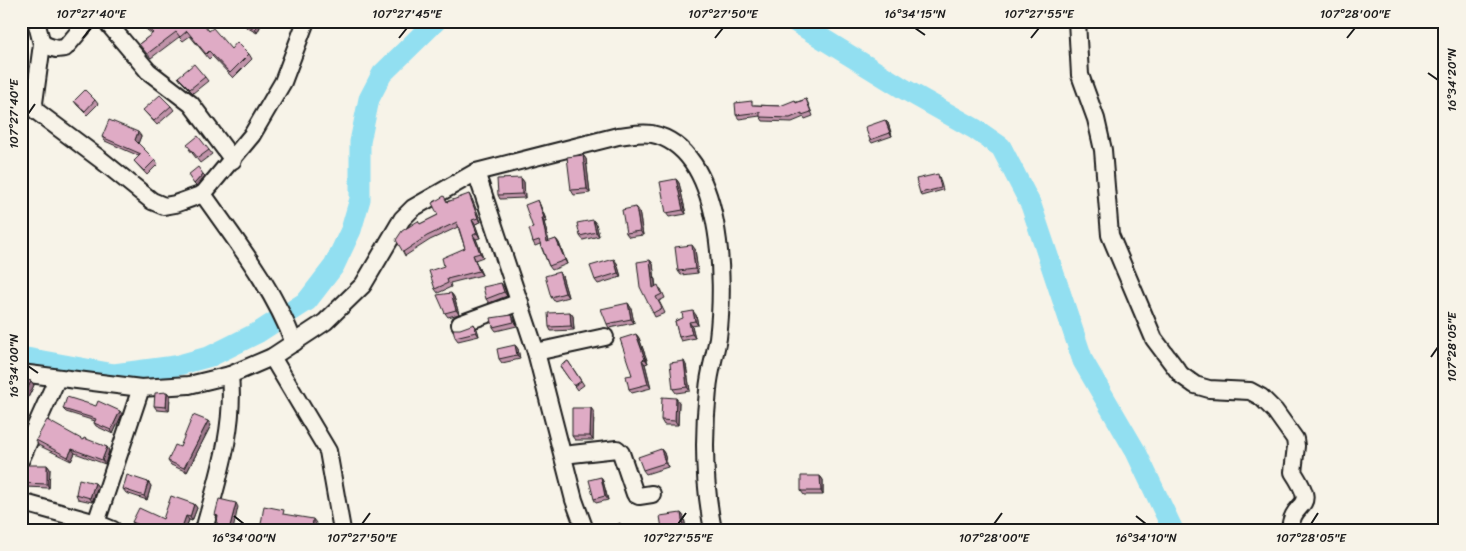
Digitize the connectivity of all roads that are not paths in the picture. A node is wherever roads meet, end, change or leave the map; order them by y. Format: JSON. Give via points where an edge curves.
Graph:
{"nodes":[{"id":1,"x":36,"y":21,"type":"edge"},
{"id":2,"x":88,"y":21,"type":"edge"},
{"id":3,"x":106,"y":21,"type":"edge"},
{"id":4,"x":306,"y":21,"type":"edge"},
{"id":5,"x":1077,"y":21,"type":"edge"},
{"id":6,"x":42,"y":44,"type":"junction"},
{"id":7,"x":233,"y":160,"type":"junction"},
{"id":8,"x":476,"y":172,"type":"junction"},
{"id":9,"x":202,"y":194,"type":"junction"},
{"id":10,"x":520,"y":302,"type":"junction"},
{"id":11,"x":460,"y":324,"type":"dead end"},
{"id":12,"x":605,"y":337,"type":"dead end"},
{"id":13,"x":294,"y":344,"type":"junction"},
{"id":14,"x":536,"y":352,"type":"junction"},
{"id":15,"x":272,"y":357,"type":"junction"},
{"id":16,"x":21,"y":373,"type":"edge"},
{"id":17,"x":230,"y":375,"type":"junction"},
{"id":18,"x":57,"y":379,"type":"junction"},
{"id":19,"x":141,"y":388,"type":"junction"},
{"id":20,"x":562,"y":455,"type":"junction"},
{"id":21,"x":21,"y":459,"type":"edge"},
{"id":22,"x":652,"y":494,"type":"dead end"},
{"id":23,"x":21,"y":502,"type":"edge"},
{"id":24,"x":94,"y":526,"type":"edge"},
{"id":25,"x":113,"y":530,"type":"edge"},
{"id":26,"x":204,"y":530,"type":"edge"},
{"id":27,"x":342,"y":530,"type":"edge"},
{"id":28,"x":585,"y":530,"type":"edge"},
{"id":29,"x":714,"y":530,"type":"edge"},
{"id":30,"x":1290,"y":530,"type":"edge"}],
"edges":[{"from":1,"to":6,"type":"street"},
{"from":2,"to":6,"type":"street","via":[[65,48],[60,50]]},
{"from":3,"to":7,"type":"street","via":[[148,71],[191,104]]},
{"from":4,"to":7,"type":"street","via":[[273,102]]},
{"from":5,"to":30,"type":"street","via":[[1080,75],[1103,150],[1110,235],[1135,298],[1154,339],[1181,375],[1195,385],[1209,389],[1250,391],[1261,396],[1291,432],[1296,446],[1293,472],[1305,490],[1305,500],[1291,519]]},
{"from":6,"to":9,"type":"street","via":[[34,103],[41,117],[158,204],[175,204]]},
{"from":7,"to":9,"type":"street"},
{"from":8,"to":10,"type":"street"},
{"from":8,"to":13,"type":"street","via":[[409,211],[363,285],[316,329]]},
{"from":8,"to":29,"type":"street","via":[[639,133],[668,140],[693,163],[704,181],[710,202],[720,259],[718,337],[708,390],[705,465],[707,498]]},
{"from":9,"to":13,"type":"street","via":[[243,250],[283,316]]},
{"from":10,"to":11,"type":"street"},
{"from":10,"to":14,"type":"street"},
{"from":12,"to":14,"type":"street"},
{"from":13,"to":15,"type":"street"},
{"from":14,"to":20,"type":"street"},
{"from":15,"to":17,"type":"street"},
{"from":15,"to":27,"type":"street","via":[[328,450]]},
{"from":16,"to":18,"type":"street"},
{"from":17,"to":19,"type":"street","via":[[189,385]]},
{"from":17,"to":26,"type":"street","via":[[228,441]]},
{"from":18,"to":19,"type":"street"},
{"from":18,"to":21,"type":"street"},
{"from":19,"to":24,"type":"street"},
{"from":20,"to":22,"type":"street","via":[[617,449],[635,494]]},
{"from":20,"to":28,"type":"street"},
{"from":23,"to":24,"type":"street"},
{"from":24,"to":25,"type":"street"}]}
